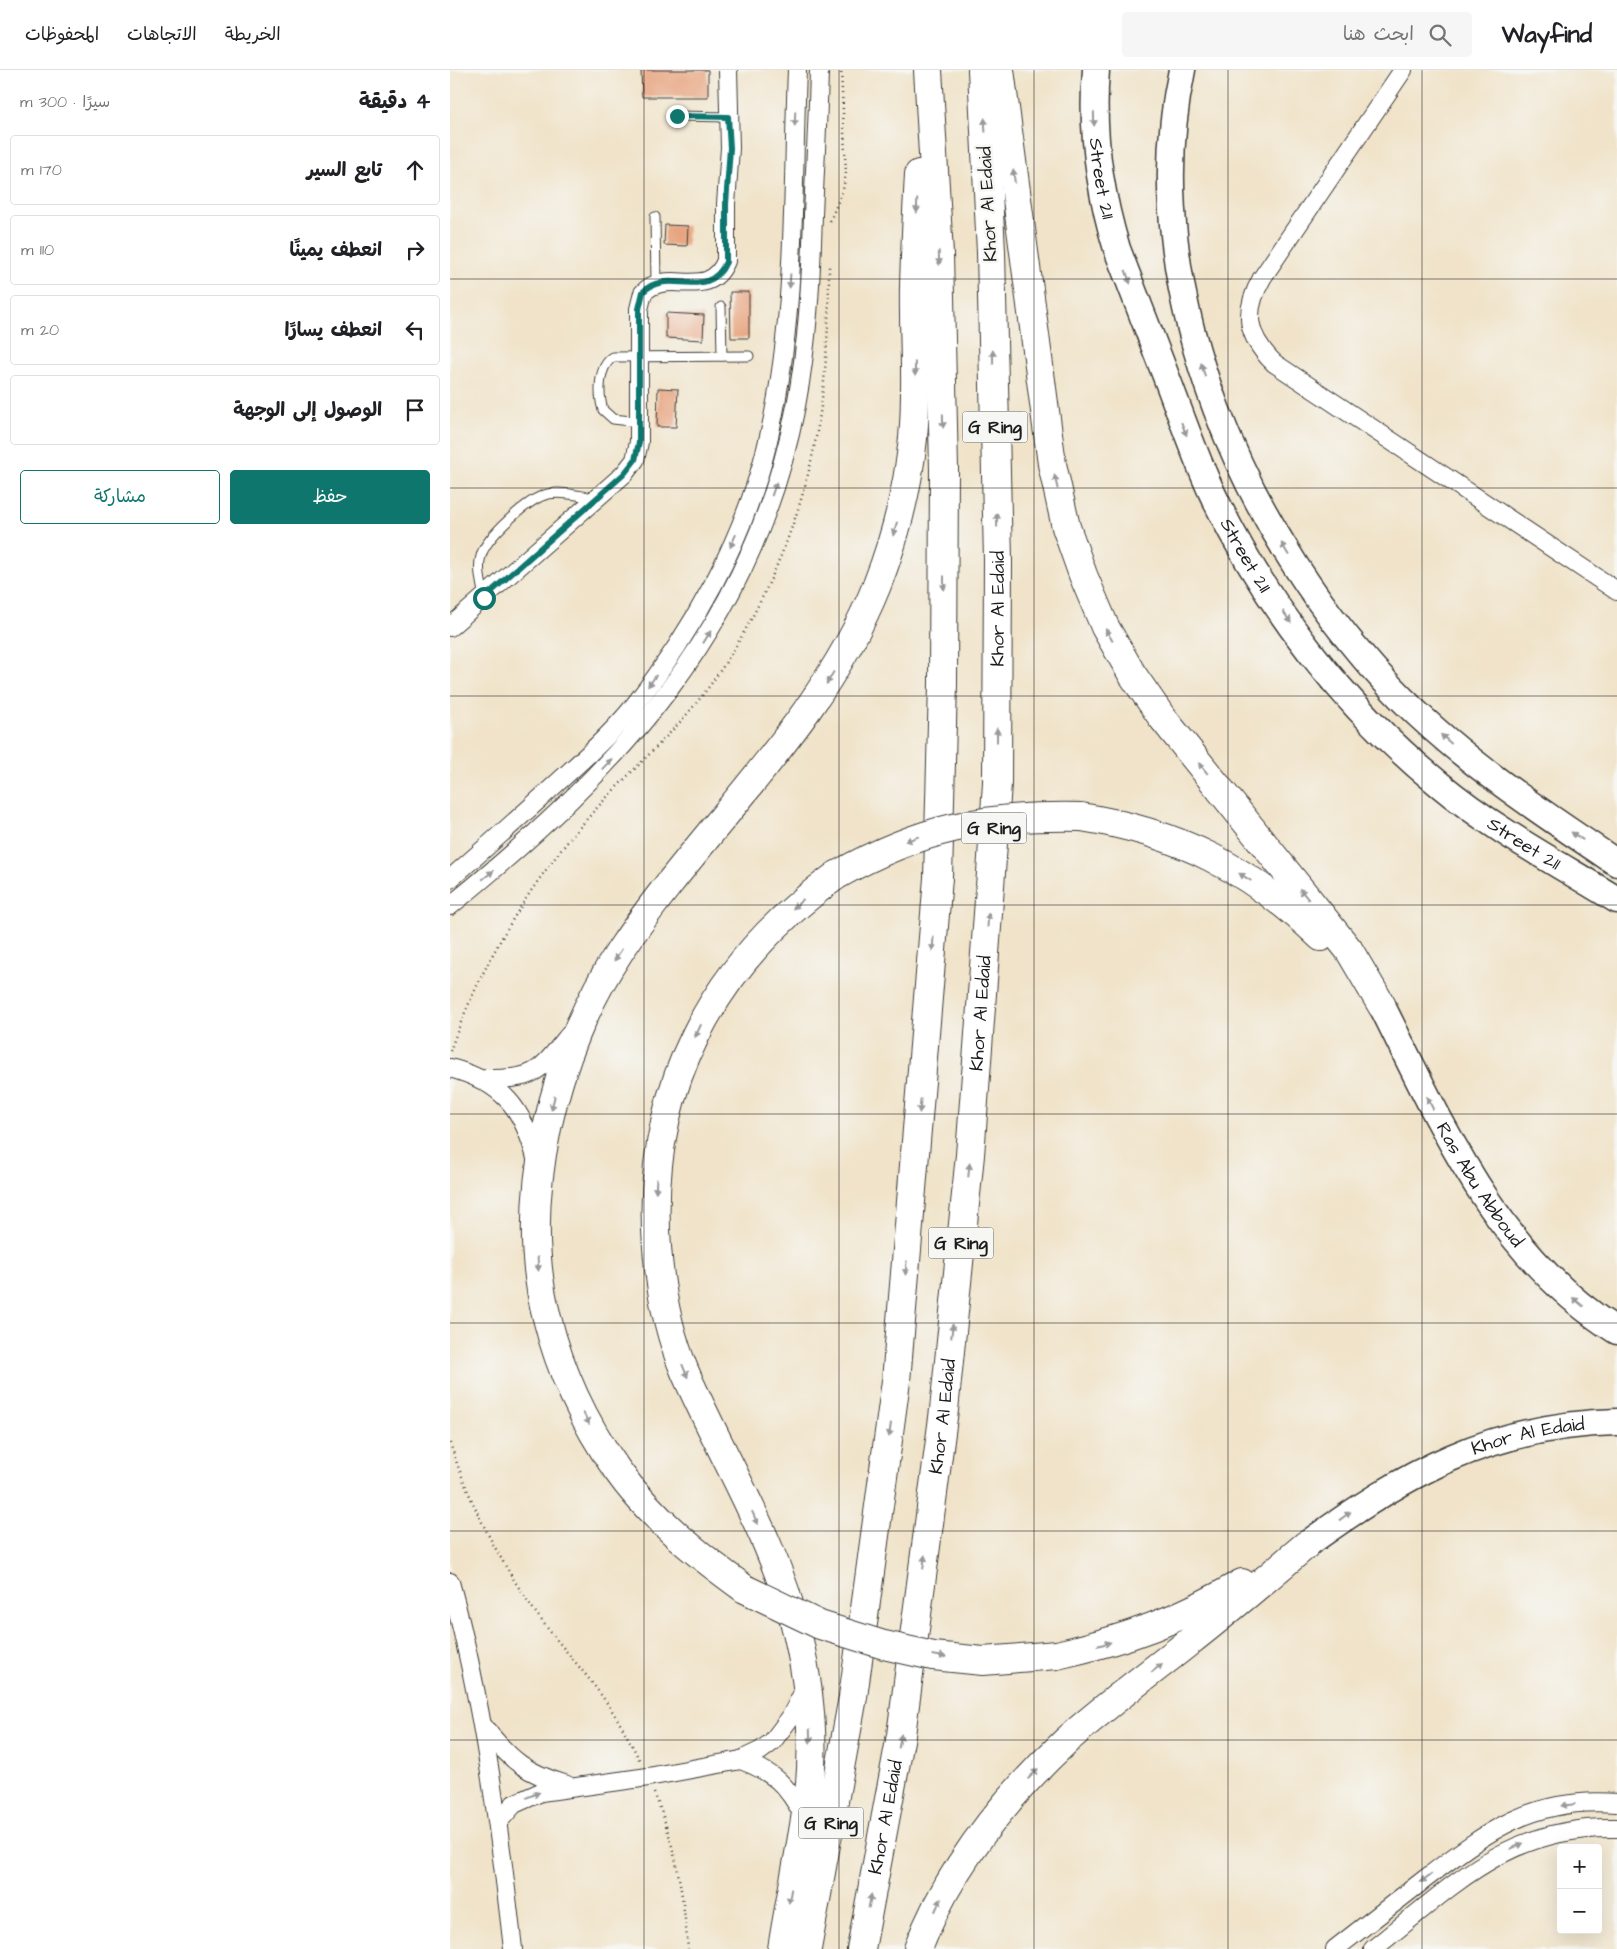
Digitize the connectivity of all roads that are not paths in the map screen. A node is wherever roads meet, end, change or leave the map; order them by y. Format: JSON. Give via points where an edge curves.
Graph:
{"nodes":[{"id":1,"x":728,"y":70,"type":"edge"},
{"id":2,"x":797,"y":70,"type":"edge"},
{"id":3,"x":819,"y":70,"type":"edge"},
{"id":4,"x":923,"y":70,"type":"edge"},
{"id":5,"x":928,"y":70,"type":"edge"},
{"id":6,"x":982,"y":70,"type":"edge"},
{"id":7,"x":1000,"y":70,"type":"edge"},
{"id":8,"x":1096,"y":70,"type":"edge"},
{"id":9,"x":1182,"y":70,"type":"edge"},
{"id":10,"x":1403,"y":70,"type":"edge"},
{"id":11,"x":677,"y":116,"type":"dead end"},
{"id":12,"x":728,"y":117,"type":"junction"},
{"id":13,"x":655,"y":217,"type":"dead end"},
{"id":14,"x":656,"y":283,"type":"junction"},
{"id":15,"x":721,"y":307,"type":"dead end"},
{"id":16,"x":639,"y":356,"type":"junction"},
{"id":17,"x":722,"y":356,"type":"junction"},
{"id":18,"x":749,"y":356,"type":"dead end"},
{"id":19,"x":640,"y":422,"type":"junction"},
{"id":20,"x":598,"y":498,"type":"junction"},
{"id":21,"x":1617,"y":591,"type":"edge"},
{"id":22,"x":484,"y":598,"type":"junction"},
{"id":23,"x":450,"y":627,"type":"edge"},
{"id":24,"x":1617,"y":863,"type":"edge"},
{"id":25,"x":450,"y":878,"type":"edge"},
{"id":26,"x":1617,"y":900,"type":"edge"},
{"id":27,"x":450,"y":906,"type":"edge"},
{"id":28,"x":1382,"y":1006,"type":"junction"},
{"id":29,"x":584,"y":1015,"type":"junction"},
{"id":30,"x":450,"y":1068,"type":"edge"},
{"id":31,"x":485,"y":1079,"type":"junction"},
{"id":32,"x":540,"y":1174,"type":"junction"},
{"id":33,"x":1617,"y":1331,"type":"edge"},
{"id":34,"x":1617,"y":1422,"type":"edge"},
{"id":35,"x":1306,"y":1545,"type":"junction"},
{"id":36,"x":450,"y":1582,"type":"edge"},
{"id":37,"x":807,"y":1687,"type":"junction"},
{"id":38,"x":483,"y":1725,"type":"junction"},
{"id":39,"x":741,"y":1760,"type":"junction"},
{"id":40,"x":575,"y":1787,"type":"junction"},
{"id":41,"x":1617,"y":1804,"type":"edge"},
{"id":42,"x":804,"y":1816,"type":"junction"},
{"id":43,"x":499,"y":1822,"type":"junction"},
{"id":44,"x":1617,"y":1828,"type":"edge"},
{"id":45,"x":513,"y":1949,"type":"edge"},
{"id":46,"x":782,"y":1949,"type":"edge"},
{"id":47,"x":807,"y":1949,"type":"edge"},
{"id":48,"x":860,"y":1949,"type":"edge"},
{"id":49,"x":918,"y":1949,"type":"edge"},
{"id":50,"x":1335,"y":1949,"type":"edge"},
{"id":51,"x":1374,"y":1949,"type":"edge"}],
"edges":[{"from":1,"to":12,"type":"street"},
{"from":2,"to":25,"type":"street","one_way":true,"via":[[786,332],[766,450],[748,506],[719,571],[687,629],[632,709],[564,777]]},
{"from":27,"to":3,"type":"street","one_way":true,"via":[[536,834],[630,739],[695,655],[745,565],[777,478],[794,417],[803,368],[810,288]]},
{"from":4,"to":29,"type":"highway","one_way":true,"via":[[914,286],[913,440],[896,526],[877,584],[859,626],[817,699],[646,915],[599,984]]},
{"from":5,"to":47,"type":"highway","number":"G Ring","one_way":true,"via":[[939,254],[944,469],[938,878],[896,1381],[853,1697]]},
{"from":48,"to":6,"type":"highway","name":"Khor Al Edaid","number":"G Ring","one_way":true,"via":[[901,1735],[944,1410],[970,1155],[991,883],[996,783],[998,560],[991,252]]},
{"from":28,"to":7,"type":"highway","one_way":true,"via":[[1349,950],[1161,716],[1105,627],[1083,576],[1066,527],[1052,464]]},
{"from":8,"to":26,"type":"main road","name":"Street 211","one_way":true,"via":[[1097,158],[1117,249],[1193,450],[1252,565],[1324,669],[1385,737],[1469,808]]},
{"from":24,"to":9,"type":"main road","name":"Street 211","one_way":true,"via":[[1489,775],[1402,699],[1327,612],[1265,514],[1232,444],[1204,372],[1180,272],[1172,218],[1171,160],[1176,98]]},
{"from":10,"to":21,"type":"street","via":[[1251,297],[1249,317],[1254,337],[1274,363]]},
{"from":11,"to":12,"type":"lane"},
{"from":12,"to":14,"type":"street","via":[[727,253],[722,269],[709,281],[700,283]]},
{"from":13,"to":14,"type":"lane"},
{"from":14,"to":16,"type":"street","via":[[643,292],[639,300]]},
{"from":15,"to":17,"type":"lane"},
{"from":16,"to":17,"type":"lane"},
{"from":16,"to":19,"type":"street"},
{"from":16,"to":19,"type":"lane","via":[[618,356],[606,363],[601,374],[601,402],[609,417]]},
{"from":17,"to":18,"type":"lane"},
{"from":19,"to":20,"type":"street","via":[[635,460]]},
{"from":20,"to":22,"type":"street"},
{"from":20,"to":22,"type":"lane","via":[[555,493],[540,497],[492,536],[484,546],[479,568]]},
{"from":22,"to":23,"type":"street"},
{"from":33,"to":28,"type":"main road","name":"Ras Abu Abboud","one_way":true,"via":[[1567,1293],[1530,1257],[1494,1212],[1467,1172]]},
{"from":28,"to":37,"type":"highway","one_way":true,"bridge":true,"via":[[1329,945],[1265,889],[1181,842],[1139,828],[1081,817],[1039,816],[968,823],[927,834],[894,846],[837,875],[773,927],[730,978],[701,1023],[669,1104],[655,1188],[659,1278],[669,1325],[684,1370],[781,1580],[797,1632]]},
{"from":29,"to":31,"type":"street","via":[[546,1063],[534,1072],[524,1078]]},
{"from":29,"to":32,"type":"highway","one_way":true,"via":[[558,1084]]},
{"from":30,"to":31,"type":"street"},
{"from":31,"to":32,"type":"street","via":[[514,1106],[532,1141]]},
{"from":32,"to":35,"type":"highway","one_way":true,"bridge":true,"via":[[538,1266],[546,1316],[563,1371],[588,1423],[618,1471],[684,1542],[745,1589],[820,1626],[925,1654],[983,1661],[1057,1655],[1141,1633],[1185,1614]]},
{"from":35,"to":34,"type":"main road","name":"Khor Al Edaid","one_way":true,"via":[[1358,1507],[1441,1461],[1538,1430]]},
{"from":49,"to":35,"type":"highway","one_way":true,"via":[[965,1856],[1025,1782],[1066,1741]]},
{"from":36,"to":38,"type":"street"},
{"from":37,"to":39,"type":"street","via":[[772,1742]]},
{"from":37,"to":42,"type":"highway","one_way":true,"via":[[811,1764]]},
{"from":38,"to":40,"type":"street","via":[[500,1748],[530,1772]]},
{"from":38,"to":43,"type":"street"},
{"from":39,"to":40,"type":"street"},
{"from":39,"to":42,"type":"street","via":[[773,1774],[784,1784]]},
{"from":43,"to":40,"type":"street","one_way":true,"via":[[514,1804],[529,1796]]},
{"from":41,"to":50,"type":"street","one_way":true,"via":[[1561,1806],[1505,1823],[1472,1842]]},
{"from":42,"to":46,"type":"highway","one_way":true},
{"from":43,"to":45,"type":"street"},
{"from":51,"to":44,"type":"street","one_way":true,"via":[[1496,1855],[1545,1835],[1570,1830]]}]}
